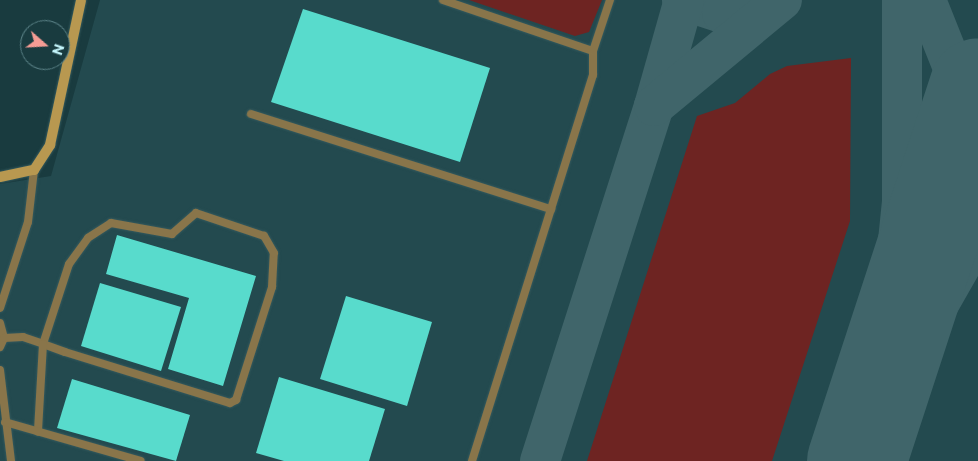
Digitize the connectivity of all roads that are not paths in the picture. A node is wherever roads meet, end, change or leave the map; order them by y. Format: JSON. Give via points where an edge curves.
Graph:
{"nodes":[{"id":1,"x":81,"y":0,"type":"edge"},
{"id":2,"x":443,"y":0,"type":"edge"},
{"id":3,"x":610,"y":0,"type":"edge"},
{"id":4,"x":593,"y":51,"type":"junction"},
{"id":5,"x":251,"y":114,"type":"dead end"},
{"id":6,"x":34,"y":170,"type":"junction"},
{"id":7,"x":0,"y":177,"type":"edge"},
{"id":8,"x":551,"y":209,"type":"junction"},
{"id":9,"x":0,"y":308,"type":"edge"},
{"id":10,"x":0,"y":323,"type":"edge"},
{"id":11,"x":4,"y":338,"type":"junction"},
{"id":12,"x":43,"y":344,"type":"junction"},
{"id":13,"x":0,"y":347,"type":"edge"},
{"id":14,"x":0,"y":370,"type":"edge"},
{"id":15,"x":5,"y":422,"type":"junction"},
{"id":16,"x":38,"y":432,"type":"junction"},
{"id":17,"x":11,"y":461,"type":"edge"},
{"id":18,"x":142,"y":461,"type":"edge"},
{"id":19,"x":472,"y":461,"type":"edge"}],
"edges":[{"from":1,"to":6,"type":"street","via":[[59,117],[50,145]]},
{"from":2,"to":4,"type":"lane"},
{"from":3,"to":4,"type":"lane"},
{"from":4,"to":8,"type":"lane","via":[[593,75]]},
{"from":5,"to":8,"type":"lane"},
{"from":6,"to":7,"type":"street"},
{"from":6,"to":9,"type":"lane","via":[[28,222]]},
{"from":8,"to":19,"type":"lane"},
{"from":10,"to":11,"type":"lane"},
{"from":11,"to":12,"type":"lane","via":[[23,337]]},
{"from":11,"to":13,"type":"lane"},
{"from":12,"to":12,"type":"lane","via":[[230,402],[236,400],[272,287],[274,253],[264,236],[196,213],[172,234],[112,223],[88,238],[69,264]]},
{"from":12,"to":16,"type":"lane"},
{"from":14,"to":15,"type":"lane"},
{"from":15,"to":16,"type":"lane"},
{"from":15,"to":17,"type":"lane"},
{"from":16,"to":18,"type":"lane"}]}
